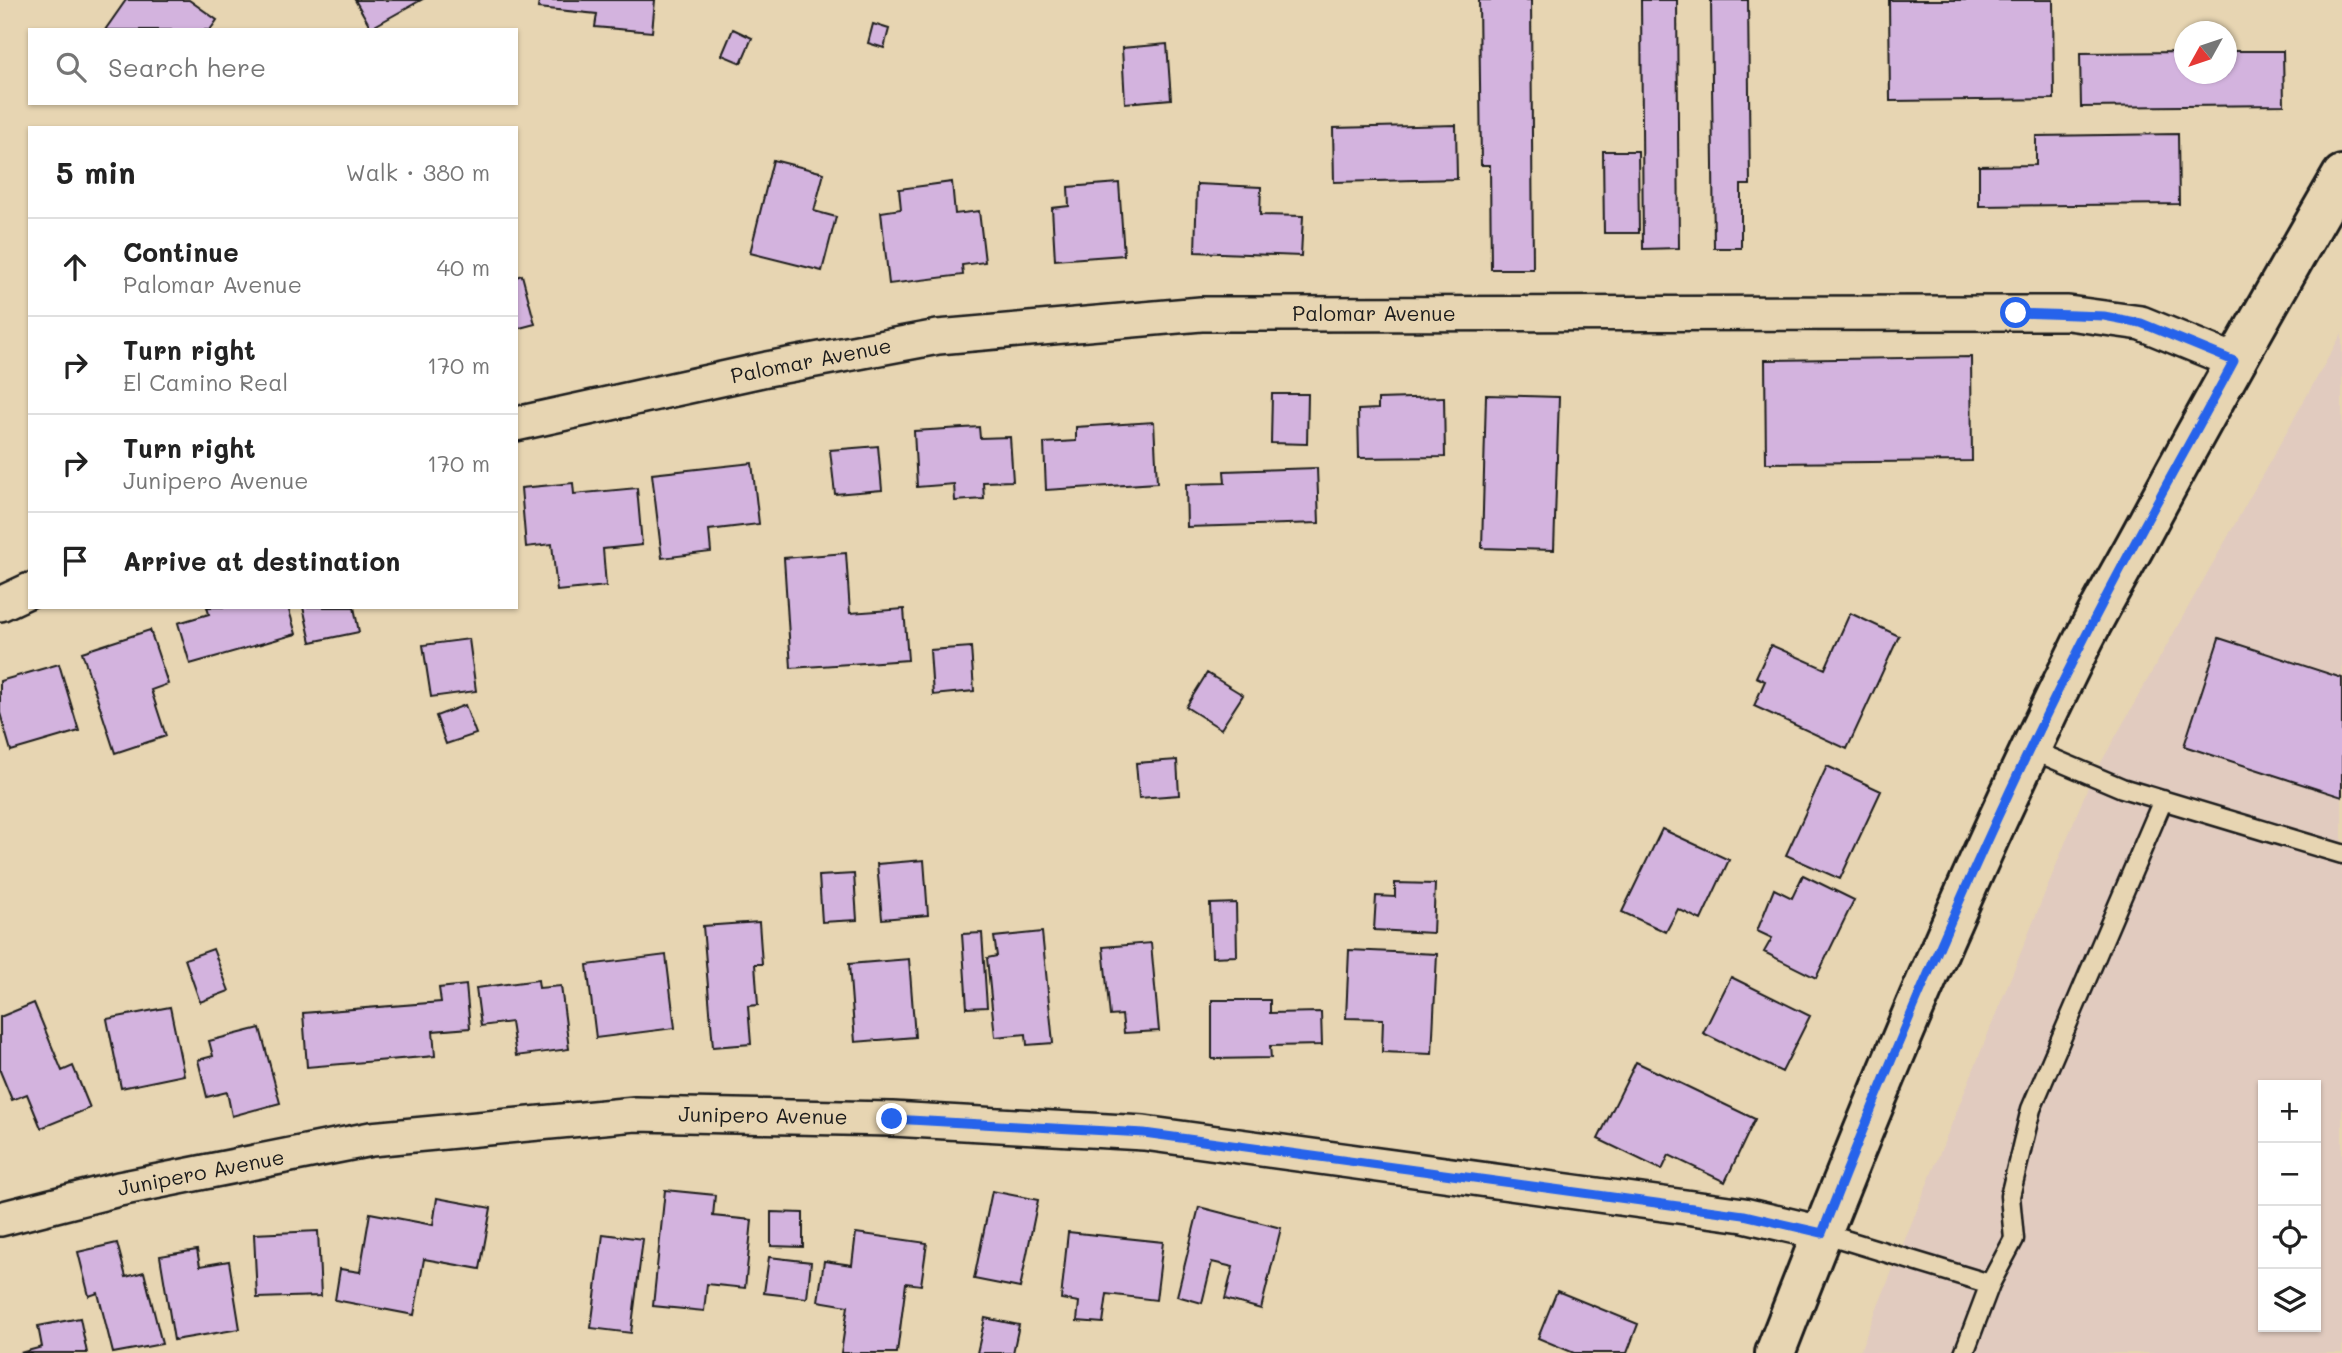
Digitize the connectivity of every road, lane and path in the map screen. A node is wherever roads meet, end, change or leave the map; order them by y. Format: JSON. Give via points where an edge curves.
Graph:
{"nodes":[{"id":1,"x":2342,"y":176,"type":"edge"},
{"id":2,"x":2234,"y":361,"type":"junction"},
{"id":3,"x":518,"y":424,"type":"edge"},
{"id":4,"x":28,"y":591,"type":"edge"},
{"id":5,"x":0,"y":604,"type":"edge"},
{"id":6,"x":2030,"y":749,"type":"junction"},
{"id":7,"x":2163,"y":800,"type":"junction"},
{"id":8,"x":2342,"y":854,"type":"edge"},
{"id":9,"x":0,"y":1219,"type":"edge"},
{"id":10,"x":1822,"y":1233,"type":"junction"},
{"id":11,"x":1990,"y":1284,"type":"junction"},
{"id":12,"x":1775,"y":1353,"type":"edge"},
{"id":13,"x":1964,"y":1353,"type":"edge"}],
"edges":[{"from":1,"to":2,"type":"main road"},
{"from":2,"to":3,"type":"street","name":"Palomar Avenue","via":[[2141,323],[2068,313],[1201,314],[938,337]]},
{"from":2,"to":6,"type":"main road","via":[[2079,648]]},
{"from":4,"to":5,"type":"street"},
{"from":6,"to":7,"type":"lane"},
{"from":6,"to":10,"type":"main road","via":[[1952,917]]},
{"from":7,"to":8,"type":"lane"},
{"from":7,"to":11,"type":"lane","via":[[2031,1109],[2010,1196],[2014,1239]]},
{"from":9,"to":10,"type":"street","name":"Junipero Avenue","via":[[119,1189],[371,1139],[635,1114],[892,1119],[1144,1133],[1744,1215]]},
{"from":10,"to":11,"type":"lane"},
{"from":10,"to":12,"type":"main road"},
{"from":11,"to":13,"type":"lane"}]}
